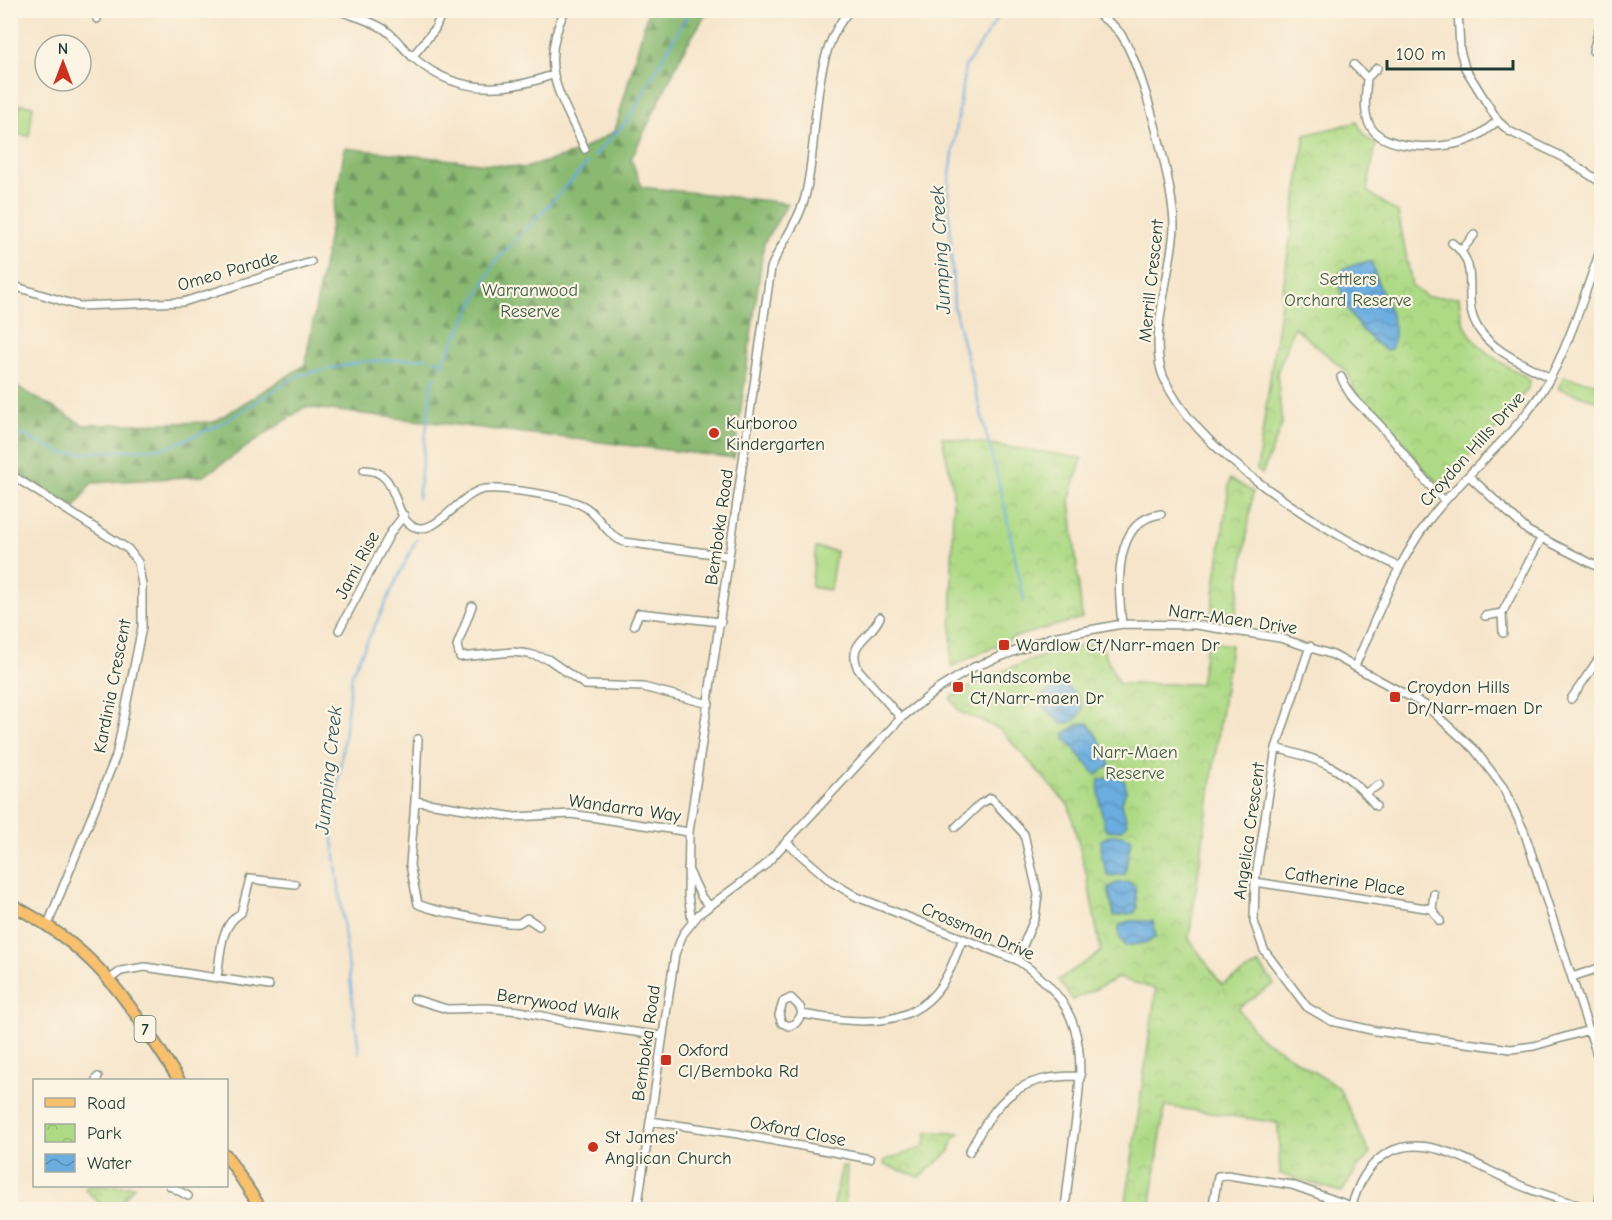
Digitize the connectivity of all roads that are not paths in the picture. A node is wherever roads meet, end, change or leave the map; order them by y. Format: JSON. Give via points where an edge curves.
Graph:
{"nodes":[{"id":1,"x":99,"y":10,"type":"edge"},
{"id":2,"x":337,"y":10,"type":"edge"},
{"id":3,"x":443,"y":10,"type":"edge"},
{"id":4,"x":565,"y":10,"type":"edge"},
{"id":5,"x":850,"y":10,"type":"edge"},
{"id":6,"x":1091,"y":10,"type":"edge"},
{"id":7,"x":1458,"y":10,"type":"edge"},
{"id":8,"x":1602,"y":18,"type":"edge"},
{"id":9,"x":97,"y":19,"type":"dead end"},
{"id":10,"x":1593,"y":51,"type":"dead end"},
{"id":11,"x":412,"y":57,"type":"junction"},
{"id":12,"x":1354,"y":65,"type":"dead end"},
{"id":13,"x":1377,"y":68,"type":"dead end"},
{"id":14,"x":552,"y":75,"type":"junction"},
{"id":15,"x":1366,"y":78,"type":"junction"},
{"id":16,"x":1498,"y":120,"type":"junction"},
{"id":17,"x":585,"y":150,"type":"dead end"},
{"id":18,"x":1602,"y":183,"type":"edge"},
{"id":19,"x":1474,"y":235,"type":"dead end"},
{"id":20,"x":1452,"y":243,"type":"dead end"},
{"id":21,"x":1602,"y":246,"type":"edge"},
{"id":22,"x":1462,"y":250,"type":"junction"},
{"id":23,"x":311,"y":262,"type":"dead end"},
{"id":24,"x":10,"y":285,"type":"edge"},
{"id":25,"x":1341,"y":377,"type":"dead end"},
{"id":26,"x":1550,"y":378,"type":"junction"},
{"id":27,"x":364,"y":470,"type":"dead end"},
{"id":28,"x":10,"y":474,"type":"edge"},
{"id":29,"x":1469,"y":476,"type":"junction"},
{"id":30,"x":1445,"y":501,"type":"junction"},
{"id":31,"x":1161,"y":514,"type":"dead end"},
{"id":32,"x":404,"y":515,"type":"junction"},
{"id":33,"x":1542,"y":539,"type":"junction"},
{"id":34,"x":729,"y":556,"type":"junction"},
{"id":35,"x":1602,"y":559,"type":"edge"},
{"id":36,"x":1399,"y":567,"type":"junction"},
{"id":37,"x":1599,"y":568,"type":"edge"},
{"id":38,"x":472,"y":606,"type":"dead end"},
{"id":39,"x":1502,"y":613,"type":"junction"},
{"id":40,"x":1485,"y":616,"type":"dead end"},
{"id":41,"x":880,"y":617,"type":"dead end"},
{"id":42,"x":721,"y":622,"type":"junction"},
{"id":43,"x":1122,"y":624,"type":"junction"},
{"id":44,"x":634,"y":625,"type":"dead end"},
{"id":45,"x":339,"y":630,"type":"dead end"},
{"id":46,"x":1503,"y":633,"type":"dead end"},
{"id":47,"x":1310,"y":646,"type":"junction"},
{"id":48,"x":1602,"y":654,"type":"edge"},
{"id":49,"x":1354,"y":666,"type":"junction"},
{"id":50,"x":1571,"y":699,"type":"dead end"},
{"id":51,"x":708,"y":704,"type":"junction"},
{"id":52,"x":902,"y":718,"type":"junction"},
{"id":53,"x":418,"y":739,"type":"dead end"},
{"id":54,"x":1276,"y":748,"type":"junction"},
{"id":55,"x":1379,"y":785,"type":"dead end"},
{"id":56,"x":1365,"y":793,"type":"junction"},
{"id":57,"x":415,"y":801,"type":"junction"},
{"id":58,"x":1376,"y":806,"type":"dead end"},
{"id":59,"x":956,"y":827,"type":"dead end"},
{"id":60,"x":689,"y":832,"type":"junction"},
{"id":61,"x":787,"y":843,"type":"junction"},
{"id":62,"x":687,"y":866,"type":"junction"},
{"id":63,"x":1255,"y":882,"type":"junction"},
{"id":64,"x":295,"y":884,"type":"dead end"},
{"id":65,"x":1434,"y":894,"type":"dead end"},
{"id":66,"x":10,"y":904,"type":"edge"},
{"id":67,"x":709,"y":905,"type":"junction"},
{"id":68,"x":1432,"y":909,"type":"junction"},
{"id":69,"x":692,"y":921,"type":"junction"},
{"id":70,"x":1440,"y":921,"type":"dead end"},
{"id":71,"x":48,"y":924,"type":"junction"},
{"id":72,"x":538,"y":926,"type":"dead end"},
{"id":73,"x":963,"y":939,"type":"junction"},
{"id":74,"x":1017,"y":960,"type":"junction"},
{"id":75,"x":1602,"y":967,"type":"edge"},
{"id":76,"x":1572,"y":976,"type":"junction"},
{"id":77,"x":217,"y":978,"type":"junction"},
{"id":78,"x":110,"y":979,"type":"junction"},
{"id":79,"x":269,"y":986,"type":"dead end"},
{"id":80,"x":414,"y":999,"type":"dead end"},
{"id":81,"x":802,"y":1014,"type":"dead end"},
{"id":82,"x":1589,"y":1030,"type":"junction"},
{"id":83,"x":662,"y":1036,"type":"junction"},
{"id":84,"x":1602,"y":1070,"type":"edge"},
{"id":85,"x":1081,"y":1076,"type":"junction"},
{"id":86,"x":178,"y":1079,"type":"edge"},
{"id":87,"x":650,"y":1121,"type":"junction"},
{"id":88,"x":969,"y":1152,"type":"dead end"},
{"id":89,"x":228,"y":1158,"type":"edge"},
{"id":90,"x":870,"y":1159,"type":"dead end"},
{"id":91,"x":173,"y":1187,"type":"edge"},
{"id":92,"x":1602,"y":1189,"type":"edge"},
{"id":93,"x":188,"y":1196,"type":"dead end"},
{"id":94,"x":1350,"y":1208,"type":"edge"},
{"id":95,"x":262,"y":1209,"type":"edge"},
{"id":96,"x":637,"y":1209,"type":"edge"},
{"id":97,"x":1065,"y":1209,"type":"edge"},
{"id":98,"x":1212,"y":1209,"type":"edge"},
{"id":99,"x":1595,"y":1209,"type":"edge"}],
"edges":[{"from":1,"to":9,"type":"street"},
{"from":2,"to":11,"type":"street","via":[[384,29]]},
{"from":3,"to":11,"type":"street","via":[[435,28]]},
{"from":4,"to":14,"type":"street","via":[[552,44]]},
{"from":5,"to":34,"type":"street","name":"Bemboka Road","via":[[836,32],[825,63],[805,200],[771,268]]},
{"from":6,"to":36,"type":"street","name":"Merrill Crescent","via":[[1114,26],[1126,43],[1170,185],[1174,229],[1158,346],[1168,387],[1194,423],[1256,481],[1339,536]]},
{"from":7,"to":16,"type":"street","via":[[1465,68]]},
{"from":8,"to":10,"type":"street"},
{"from":11,"to":14,"type":"street","via":[[441,77],[484,88],[524,86]]},
{"from":12,"to":15,"type":"street"},
{"from":13,"to":15,"type":"street"},
{"from":14,"to":17,"type":"street"},
{"from":15,"to":16,"type":"street","via":[[1366,115],[1374,133],[1388,141],[1450,145],[1471,139]]},
{"from":16,"to":18,"type":"street","via":[[1509,131],[1559,155]]},
{"from":19,"to":22,"type":"street"},
{"from":20,"to":22,"type":"street"},
{"from":21,"to":26,"type":"street","name":"Croydon Hills Drive"},
{"from":22,"to":26,"type":"street","via":[[1470,272],[1471,310],[1478,328],[1493,346]]},
{"from":23,"to":24,"type":"street","name":"Omeo Parade","via":[[183,302],[78,306]]},
{"from":25,"to":30,"type":"street","via":[[1356,404],[1375,419],[1424,482]]},
{"from":26,"to":29,"type":"street","name":"Croydon Hills Drive","via":[[1517,425]]},
{"from":27,"to":32,"type":"street","via":[[384,476]]},
{"from":28,"to":71,"type":"street","name":"Kardinia Crescent","via":[[128,549],[138,562],[142,585],[142,627],[116,756]]},
{"from":29,"to":30,"type":"street","name":"Croydon Hills Drive"},
{"from":29,"to":33,"type":"street","via":[[1522,526]]},
{"from":30,"to":36,"type":"street","name":"Croydon Hills Drive"},
{"from":31,"to":43,"type":"street","via":[[1139,522],[1125,547],[1119,580]]},
{"from":32,"to":34,"type":"street","via":[[415,527],[426,527],[437,523],[459,501],[474,493],[502,490],[569,499],[587,508],[613,537],[624,542]]},
{"from":32,"to":45,"type":"street","name":"Jami Rise"},
{"from":33,"to":37,"type":"street"},
{"from":33,"to":39,"type":"street"},
{"from":34,"to":42,"type":"street","name":"Bemboka Road"},
{"from":35,"to":37,"type":"street"},
{"from":36,"to":49,"type":"street","name":"Croydon Hills Drive"},
{"from":38,"to":51,"type":"street","via":[[457,646],[460,657],[529,654],[548,659],[585,685],[643,687]]},
{"from":39,"to":40,"type":"street"},
{"from":39,"to":46,"type":"street"},
{"from":41,"to":52,"type":"street","via":[[855,650],[854,660]]},
{"from":42,"to":44,"type":"street","via":[[639,613]]},
{"from":42,"to":51,"type":"street","name":"Bemboka Road"},
{"from":43,"to":47,"type":"street","name":"Narr-Maen Drive","via":[[1196,625]]},
{"from":43,"to":52,"type":"street","name":"Narr-Maen Drive","via":[[1059,635],[1000,655],[938,689]]},
{"from":47,"to":49,"type":"street","name":"Narr-Maen Drive"},
{"from":47,"to":54,"type":"street","name":"Angelica Crescent"},
{"from":48,"to":50,"type":"street"},
{"from":49,"to":76,"type":"street","name":"Narr-Maen Drive","via":[[1435,713],[1465,739],[1494,774],[1524,831]]},
{"from":51,"to":60,"type":"street","name":"Bemboka Road"},
{"from":52,"to":61,"type":"street","name":"Narr-Maen Drive"},
{"from":53,"to":57,"type":"street"},
{"from":54,"to":56,"type":"street","via":[[1331,765]]},
{"from":54,"to":63,"type":"street","name":"Angelica Crescent"},
{"from":55,"to":56,"type":"street"},
{"from":56,"to":58,"type":"street"},
{"from":57,"to":60,"type":"street","name":"Wandarra Way","via":[[515,817],[571,814]]},
{"from":57,"to":72,"type":"street","via":[[410,865],[418,904],[502,921],[519,923],[527,918]]},
{"from":59,"to":74,"type":"street","via":[[991,798],[1024,834],[1038,895],[1035,917]]},
{"from":60,"to":62,"type":"street","name":"Bemboka Road"},
{"from":61,"to":67,"type":"street","name":"Narr-Maen Drive","via":[[748,879]]},
{"from":61,"to":73,"type":"street","name":"Crossman Drive","via":[[832,882],[857,897]]},
{"from":62,"to":67,"type":"street","name":"Bemboka Road"},
{"from":62,"to":69,"type":"street","name":"Bemboka Road"},
{"from":63,"to":68,"type":"street","name":"Catherine Place"},
{"from":63,"to":82,"type":"street","name":"Angelica Crescent","via":[[1254,922],[1264,950],[1307,1007],[1331,1022],[1512,1049]]},
{"from":64,"to":77,"type":"street","via":[[250,879],[241,913],[231,919],[225,931]]},
{"from":65,"to":68,"type":"street"},
{"from":66,"to":71,"type":"main road","number":"7"},
{"from":67,"to":69,"type":"street","name":"Bemboka Road"},
{"from":68,"to":70,"type":"street"},
{"from":69,"to":83,"type":"street","name":"Bemboka Road","via":[[675,954]]},
{"from":71,"to":78,"type":"main road","number":"7"},
{"from":73,"to":74,"type":"street","name":"Crossman Drive"},
{"from":73,"to":81,"type":"street","via":[[936,992],[904,1015],[856,1022]]},
{"from":74,"to":85,"type":"street","name":"Crossman Drive","via":[[1059,995],[1075,1028]]},
{"from":75,"to":76,"type":"street"},
{"from":76,"to":82,"type":"street","name":"Narr-Maen Drive"},
{"from":77,"to":78,"type":"street","via":[[145,967],[121,971]]},
{"from":77,"to":79,"type":"street"},
{"from":78,"to":86,"type":"main road","number":"7"},
{"from":80,"to":83,"type":"street","name":"Berrywood Walk","via":[[447,1009],[520,1011]]},
{"from":82,"to":84,"type":"street","name":"Narr-Maen Drive"},
{"from":83,"to":87,"type":"street","name":"Bemboka Road"},
{"from":85,"to":88,"type":"street","via":[[1041,1078],[1010,1094],[989,1116]]},
{"from":85,"to":97,"type":"street","name":"Crossman Drive"},
{"from":87,"to":90,"type":"street","name":"Oxford Close"},
{"from":87,"to":96,"type":"street","name":"Bemboka Road"},
{"from":89,"to":95,"type":"main road"},
{"from":91,"to":93,"type":"street"},
{"from":92,"to":99,"type":"street"},
{"from":94,"to":98,"type":"street","via":[[1292,1185],[1227,1175],[1218,1176]]},
{"from":94,"to":99,"type":"street","via":[[1372,1165],[1395,1150],[1418,1145],[1456,1155],[1517,1184]]}]}
